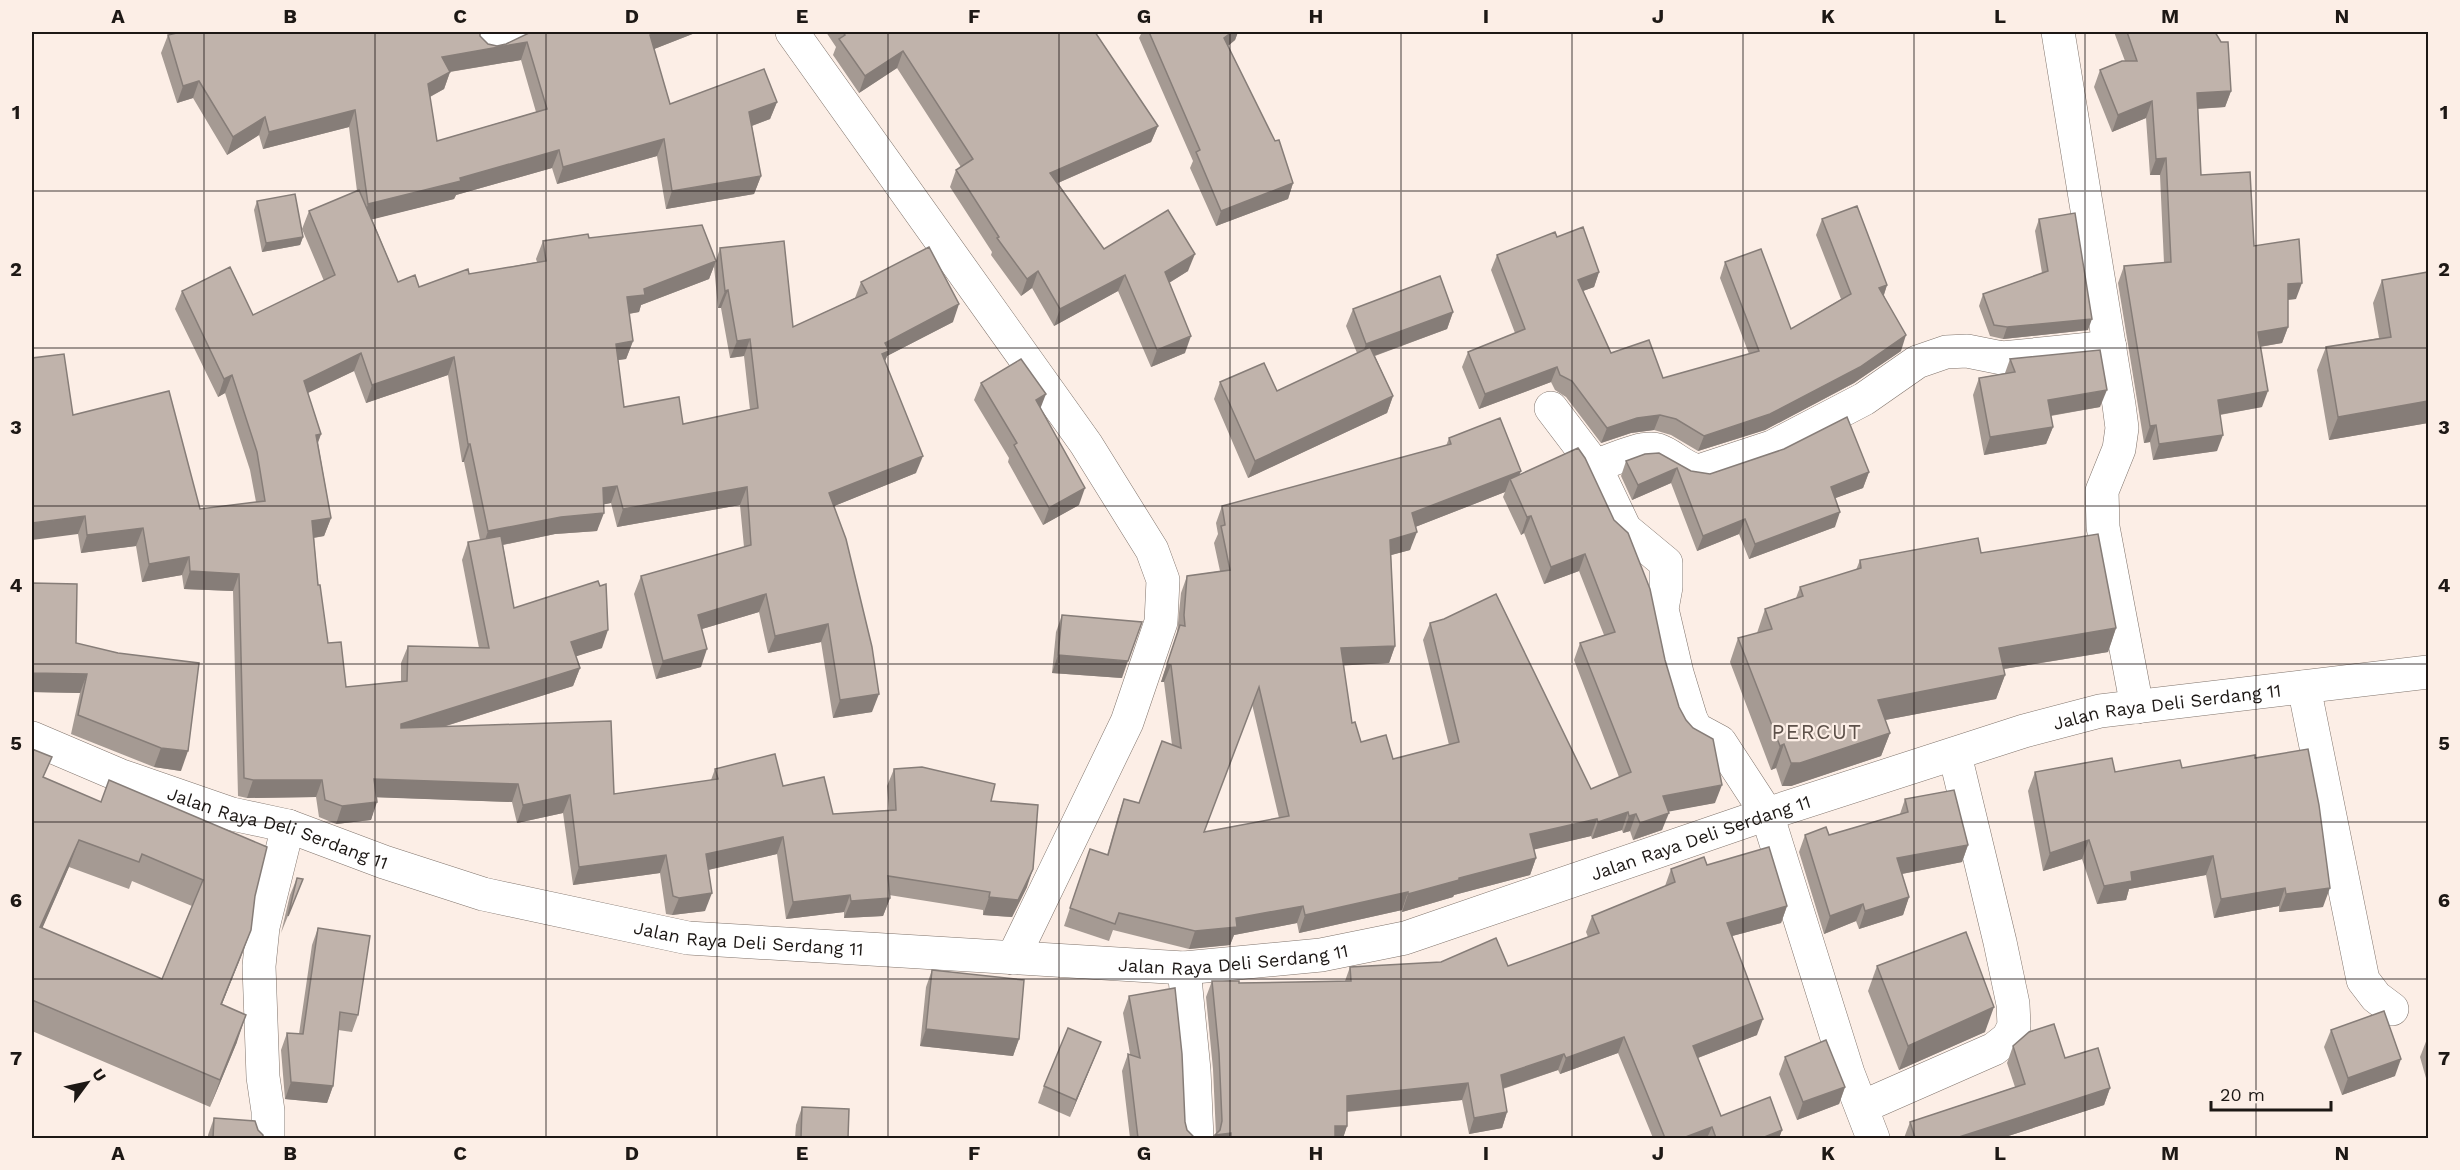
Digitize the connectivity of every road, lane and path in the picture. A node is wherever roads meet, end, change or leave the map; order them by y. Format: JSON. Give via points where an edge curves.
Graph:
{"nodes":[{"id":1,"x":792,"y":32,"type":"edge"},
{"id":2,"x":2058,"y":32,"type":"edge"},
{"id":3,"x":2110,"y":347,"type":"junction"},
{"id":4,"x":1551,"y":408,"type":"dead end"},
{"id":5,"x":1594,"y":466,"type":"junction"},
{"id":6,"x":2428,"y":672,"type":"edge"},
{"id":7,"x":2304,"y":687,"type":"junction"},
{"id":8,"x":2137,"y":707,"type":"junction"},
{"id":9,"x":32,"y":738,"type":"edge"},
{"id":10,"x":1955,"y":755,"type":"junction"},
{"id":11,"x":1767,"y":814,"type":"junction"},
{"id":12,"x":288,"y":826,"type":"junction"},
{"id":13,"x":1013,"y":958,"type":"junction"},
{"id":14,"x":1184,"y":968,"type":"junction"},
{"id":15,"x":2392,"y":1009,"type":"dead end"},
{"id":16,"x":1862,"y":1107,"type":"junction"},
{"id":17,"x":268,"y":1138,"type":"edge"},
{"id":18,"x":1197,"y":1138,"type":"edge"},
{"id":19,"x":1873,"y":1138,"type":"edge"}],
"edges":[{"from":1,"to":13,"type":"street","via":[[1086,444],[1152,550],[1163,580],[1161,622],[1127,722]]},
{"from":2,"to":3,"type":"street"},
{"from":3,"to":5,"type":"street","via":[[2002,358],[1967,351],[1946,352],[1917,362],[1864,399],[1772,447],[1699,471],[1688,469],[1658,450],[1645,449]]},
{"from":3,"to":8,"type":"street","via":[[2122,428],[2119,449],[2102,492],[2103,527]]},
{"from":4,"to":5,"type":"street"},
{"from":5,"to":11,"type":"street","via":[[1625,529],[1666,563],[1662,609],[1677,673],[1696,729],[1720,742]]},
{"from":6,"to":7,"type":"street","name":"Jalan Raya Deli Serdang 11"},
{"from":7,"to":8,"type":"street","name":"Jalan Raya Deli Serdang 11"},
{"from":7,"to":15,"type":"street","via":[[2363,980]]},
{"from":8,"to":10,"type":"street","name":"Jalan Raya Deli Serdang 11","via":[[2100,711],[2024,731]]},
{"from":9,"to":12,"type":"street","name":"Jalan Raya Deli Serdang 11","via":[[139,783],[232,814]]},
{"from":10,"to":11,"type":"street","name":"Jalan Raya Deli Serdang 11"},
{"from":10,"to":16,"type":"street","via":[[2000,942],[2014,1026],[2008,1038],[1994,1049]]},
{"from":11,"to":14,"type":"street","name":"Jalan Raya Deli Serdang 11","via":[[1405,938],[1322,955]]},
{"from":11,"to":16,"type":"street"},
{"from":12,"to":13,"type":"street","name":"Jalan Raya Deli Serdang 11","via":[[483,894],[688,938]]},
{"from":12,"to":17,"type":"street","via":[[263,927],[259,966]]},
{"from":13,"to":14,"type":"street","name":"Jalan Raya Deli Serdang 11"},
{"from":14,"to":18,"type":"street"},
{"from":16,"to":19,"type":"street"}]}
